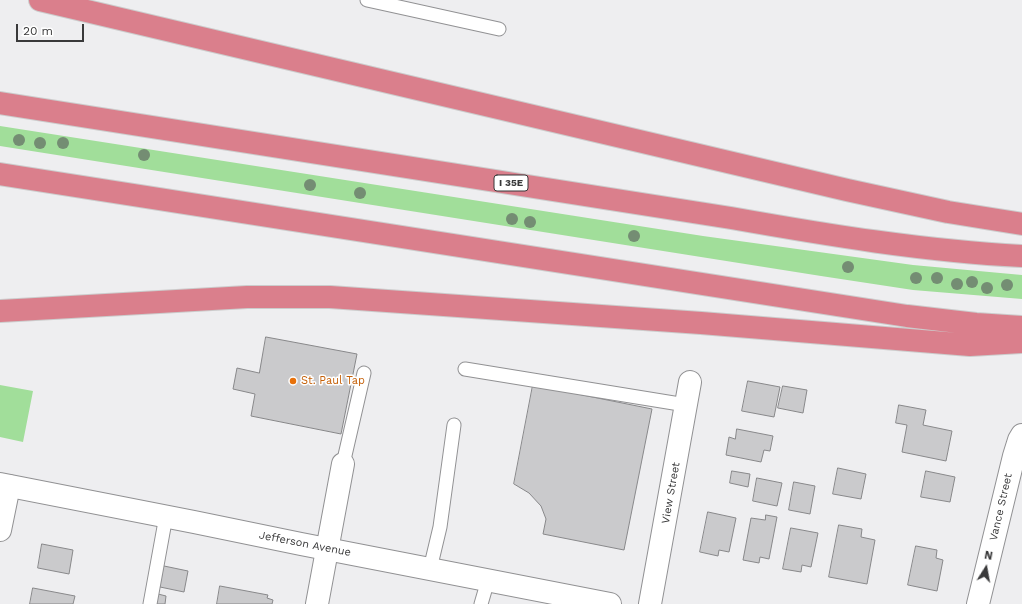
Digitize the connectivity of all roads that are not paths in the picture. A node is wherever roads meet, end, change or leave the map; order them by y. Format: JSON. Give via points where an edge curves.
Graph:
{"nodes":[{"id":1,"x":40,"y":0,"type":"edge"},
{"id":2,"x":367,"y":0,"type":"edge"},
{"id":3,"x":499,"y":29,"type":"dead end"},
{"id":4,"x":0,"y":102,"type":"edge"},
{"id":5,"x":0,"y":174,"type":"edge"},
{"id":6,"x":1022,"y":224,"type":"edge"},
{"id":7,"x":1022,"y":256,"type":"edge"},
{"id":8,"x":0,"y":311,"type":"edge"},
{"id":9,"x":1022,"y":327,"type":"edge"},
{"id":10,"x":1022,"y":342,"type":"edge"},
{"id":11,"x":465,"y":369,"type":"dead end"},
{"id":12,"x":364,"y":373,"type":"dead end"},
{"id":13,"x":690,"y":382,"type":"dead end"},
{"id":14,"x":686,"y":405,"type":"junction"},
{"id":15,"x":454,"y":425,"type":"dead end"},
{"id":16,"x":1022,"y":436,"type":"edge"},
{"id":17,"x":343,"y":464,"type":"joint"},
{"id":18,"x":5,"y":485,"type":"edge"},
{"id":19,"x":166,"y":516,"type":"junction"},
{"id":20,"x":0,"y":530,"type":"edge"},
{"id":21,"x":328,"y":550,"type":"junction"},
{"id":22,"x":430,"y":569,"type":"junction"},
{"id":23,"x":488,"y":580,"type":"junction"},
{"id":24,"x":150,"y":604,"type":"edge"},
{"id":25,"x":317,"y":604,"type":"edge"},
{"id":26,"x":481,"y":604,"type":"edge"},
{"id":27,"x":610,"y":604,"type":"edge"},
{"id":28,"x":650,"y":604,"type":"edge"},
{"id":29,"x":978,"y":604,"type":"edge"}],
"edges":[{"from":1,"to":6,"type":"highway","via":[[848,190],[948,212]]},
{"from":2,"to":3,"type":"lane"},
{"from":4,"to":7,"type":"highway","number":"I 35E","via":[[829,235]]},
{"from":5,"to":9,"type":"highway","via":[[908,316]]},
{"from":8,"to":10,"type":"highway","via":[[247,297],[330,297],[970,345]]},
{"from":11,"to":14,"type":"lane"},
{"from":12,"to":17,"type":"lane"},
{"from":13,"to":14,"type":"street","name":"View Street"},
{"from":14,"to":28,"type":"street","name":"View Street"},
{"from":15,"to":22,"type":"lane","via":[[440,526]]},
{"from":16,"to":29,"type":"street","name":"Vance Street","via":[[1014,456]]},
{"from":17,"to":21,"type":"street"},
{"from":18,"to":19,"type":"street","name":"Jefferson Avenue"},
{"from":18,"to":20,"type":"street"},
{"from":19,"to":21,"type":"street","name":"Jefferson Avenue"},
{"from":19,"to":24,"type":"lane"},
{"from":21,"to":22,"type":"street","name":"Jefferson Avenue"},
{"from":21,"to":25,"type":"street"},
{"from":22,"to":23,"type":"street","name":"Jefferson Avenue"},
{"from":23,"to":26,"type":"lane"},
{"from":23,"to":27,"type":"street","name":"Jefferson Avenue"}]}
